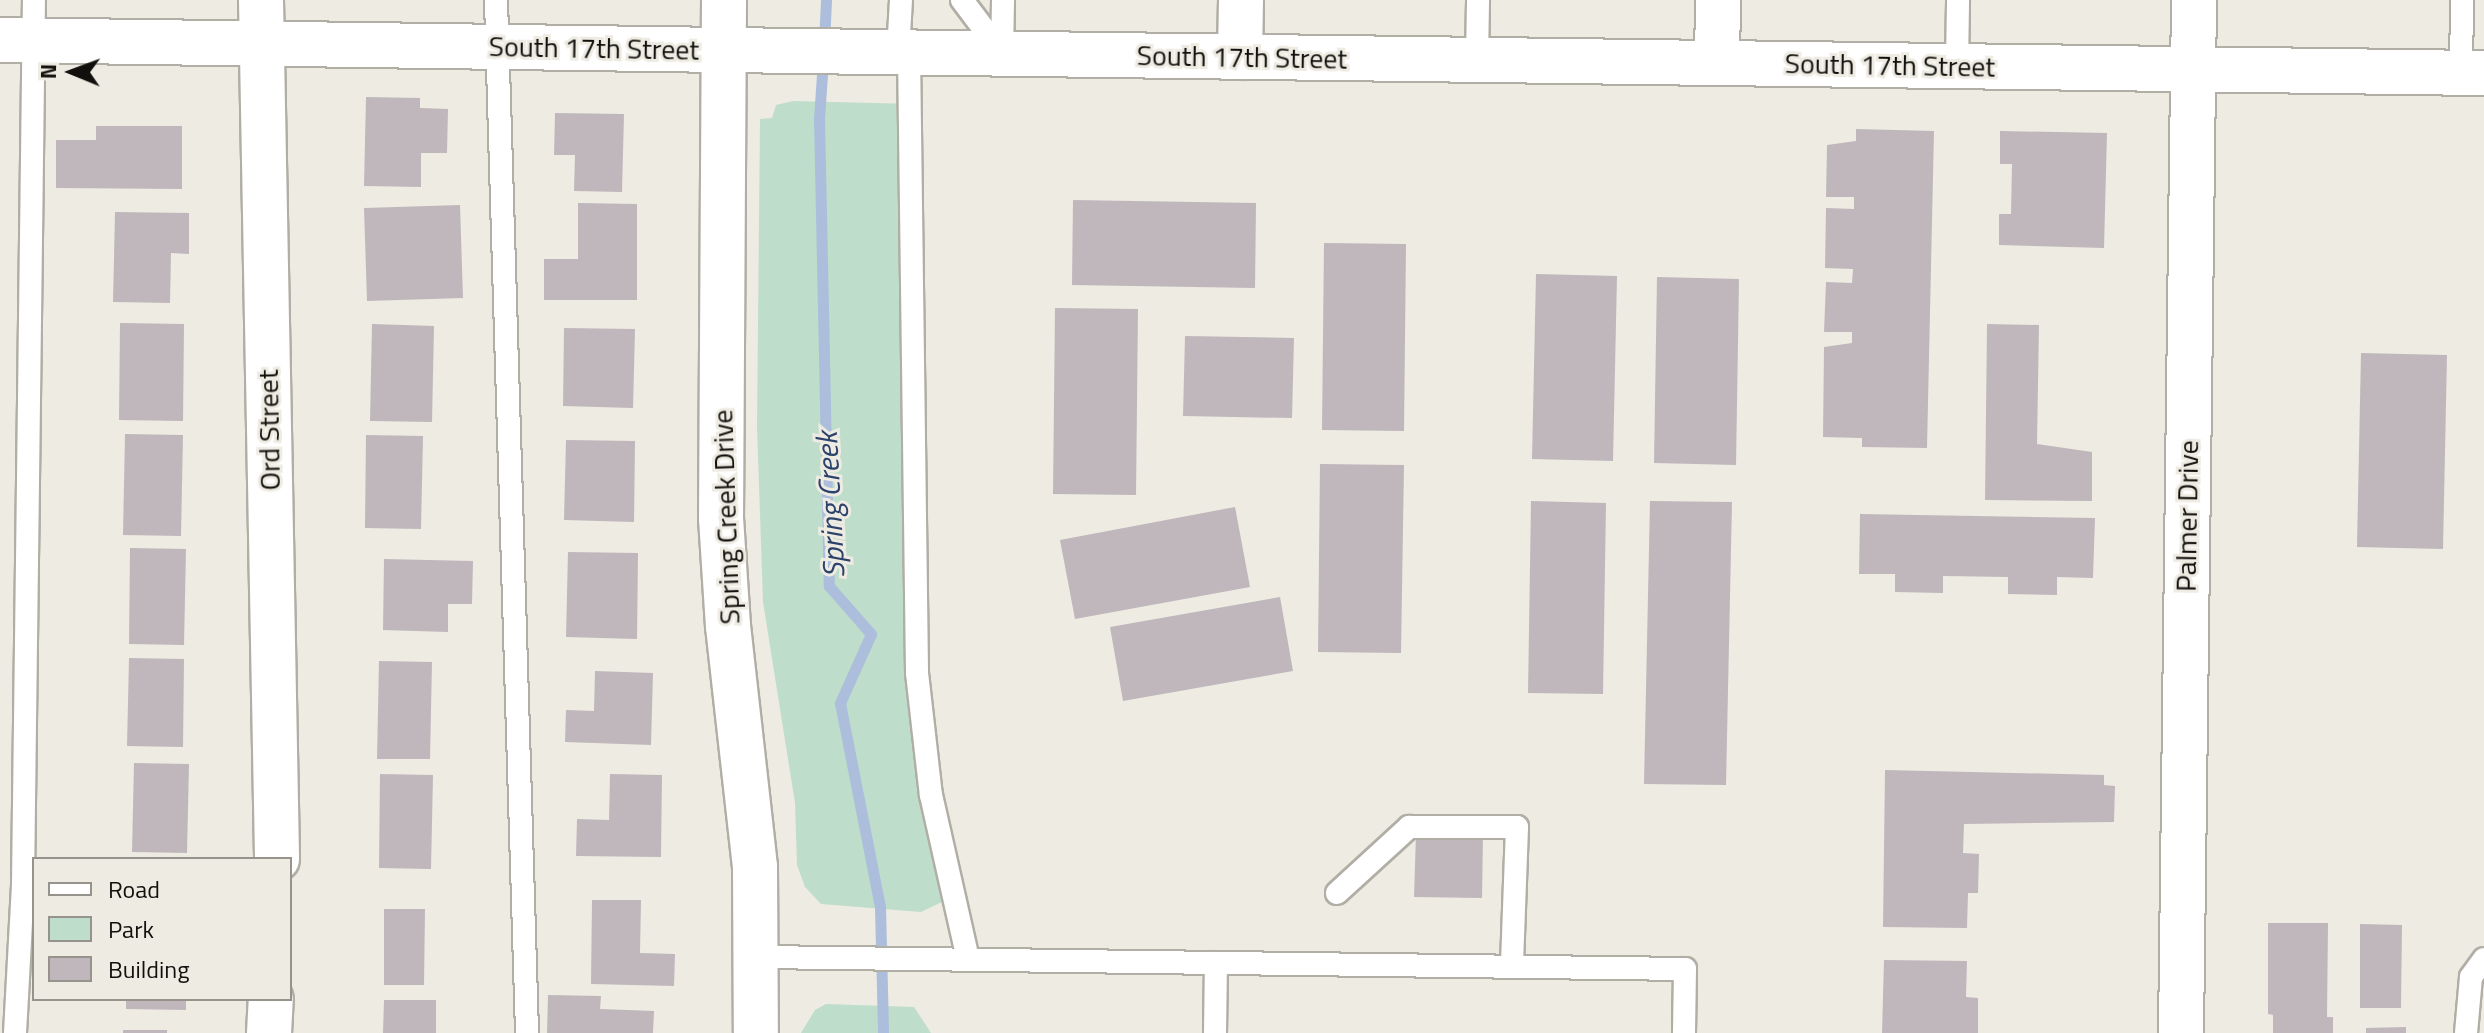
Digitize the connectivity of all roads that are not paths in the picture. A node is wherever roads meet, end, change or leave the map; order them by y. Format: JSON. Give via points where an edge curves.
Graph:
{"nodes":[{"id":1,"x":261,"y":0,"type":"edge"},
{"id":2,"x":496,"y":0,"type":"edge"},
{"id":3,"x":724,"y":0,"type":"edge"},
{"id":4,"x":901,"y":0,"type":"edge"},
{"id":5,"x":962,"y":0,"type":"edge"},
{"id":6,"x":1003,"y":0,"type":"edge"},
{"id":7,"x":1241,"y":0,"type":"edge"},
{"id":8,"x":1478,"y":0,"type":"edge"},
{"id":9,"x":1718,"y":0,"type":"edge"},
{"id":10,"x":1958,"y":0,"type":"edge"},
{"id":11,"x":2194,"y":0,"type":"edge"},
{"id":12,"x":2462,"y":0,"type":"edge"},
{"id":13,"x":22,"y":27,"type":"edge"},
{"id":14,"x":261,"y":44,"type":"junction"},
{"id":15,"x":497,"y":46,"type":"junction"},
{"id":16,"x":724,"y":50,"type":"junction"},
{"id":17,"x":891,"y":52,"type":"junction"},
{"id":18,"x":1002,"y":53,"type":"junction"},
{"id":19,"x":1240,"y":57,"type":"junction"},
{"id":20,"x":1477,"y":59,"type":"junction"},
{"id":21,"x":1717,"y":63,"type":"junction"},
{"id":22,"x":1957,"y":66,"type":"junction"},
{"id":23,"x":2193,"y":69,"type":"junction"},
{"id":24,"x":2473,"y":72,"type":"edge"},
{"id":25,"x":277,"y":857,"type":"edge"},
{"id":26,"x":1337,"y":893,"type":"dead end"},
{"id":27,"x":758,"y":957,"type":"junction"},
{"id":28,"x":968,"y":959,"type":"junction"},
{"id":29,"x":2484,"y":959,"type":"edge"},
{"id":30,"x":1216,"y":963,"type":"junction"},
{"id":31,"x":1512,"y":966,"type":"junction"},
{"id":32,"x":271,"y":1001,"type":"edge"},
{"id":33,"x":15,"y":1033,"type":"edge"},
{"id":34,"x":269,"y":1033,"type":"edge"},
{"id":35,"x":527,"y":1033,"type":"edge"},
{"id":36,"x":756,"y":1033,"type":"edge"},
{"id":37,"x":1215,"y":1033,"type":"edge"},
{"id":38,"x":1684,"y":1033,"type":"edge"},
{"id":39,"x":2181,"y":1033,"type":"edge"},
{"id":40,"x":2466,"y":1033,"type":"edge"}],
"edges":[{"from":1,"to":14,"type":"street","name":"Ord Street"},
{"from":2,"to":15,"type":"lane"},
{"from":3,"to":16,"type":"street","name":"Spring Creek Drive"},
{"from":4,"to":17,"type":"lane"},
{"from":5,"to":18,"type":"lane"},
{"from":6,"to":18,"type":"lane"},
{"from":7,"to":19,"type":"street"},
{"from":8,"to":20,"type":"lane"},
{"from":9,"to":21,"type":"street"},
{"from":10,"to":22,"type":"lane"},
{"from":11,"to":23,"type":"street","name":"Palmer Drive"},
{"from":12,"to":24,"type":"lane"},
{"from":13,"to":14,"type":"street","name":"South 17th Street"},
{"from":13,"to":33,"type":"lane","via":[[22,897]]},
{"from":14,"to":15,"type":"street","name":"South 17th Street"},
{"from":14,"to":25,"type":"street","name":"Ord Street"},
{"from":15,"to":16,"type":"street","name":"South 17th Street"},
{"from":15,"to":35,"type":"lane"},
{"from":16,"to":17,"type":"street","name":"South 17th Street"},
{"from":16,"to":27,"type":"street","name":"Spring Creek Drive","via":[[721,518],[755,867]]},
{"from":17,"to":18,"type":"street","name":"South 17th Street"},
{"from":17,"to":28,"type":"lane","via":[[917,673],[931,795]]},
{"from":18,"to":19,"type":"street","name":"South 17th Street"},
{"from":19,"to":20,"type":"street","name":"South 17th Street"},
{"from":20,"to":21,"type":"street","name":"South 17th Street"},
{"from":21,"to":22,"type":"street","name":"South 17th Street"},
{"from":22,"to":23,"type":"street","name":"South 17th Street"},
{"from":23,"to":24,"type":"street","name":"South 17th Street"},
{"from":23,"to":39,"type":"street","name":"Palmer Drive"},
{"from":26,"to":31,"type":"lane","via":[[1409,827],[1517,827]]},
{"from":27,"to":28,"type":"lane"},
{"from":27,"to":36,"type":"street","name":"Spring Creek Drive"},
{"from":28,"to":30,"type":"lane"},
{"from":29,"to":40,"type":"lane","via":[[2471,977]]},
{"from":30,"to":31,"type":"lane"},
{"from":30,"to":37,"type":"lane"},
{"from":31,"to":38,"type":"lane","via":[[1685,969]]},
{"from":32,"to":34,"type":"street"}]}
